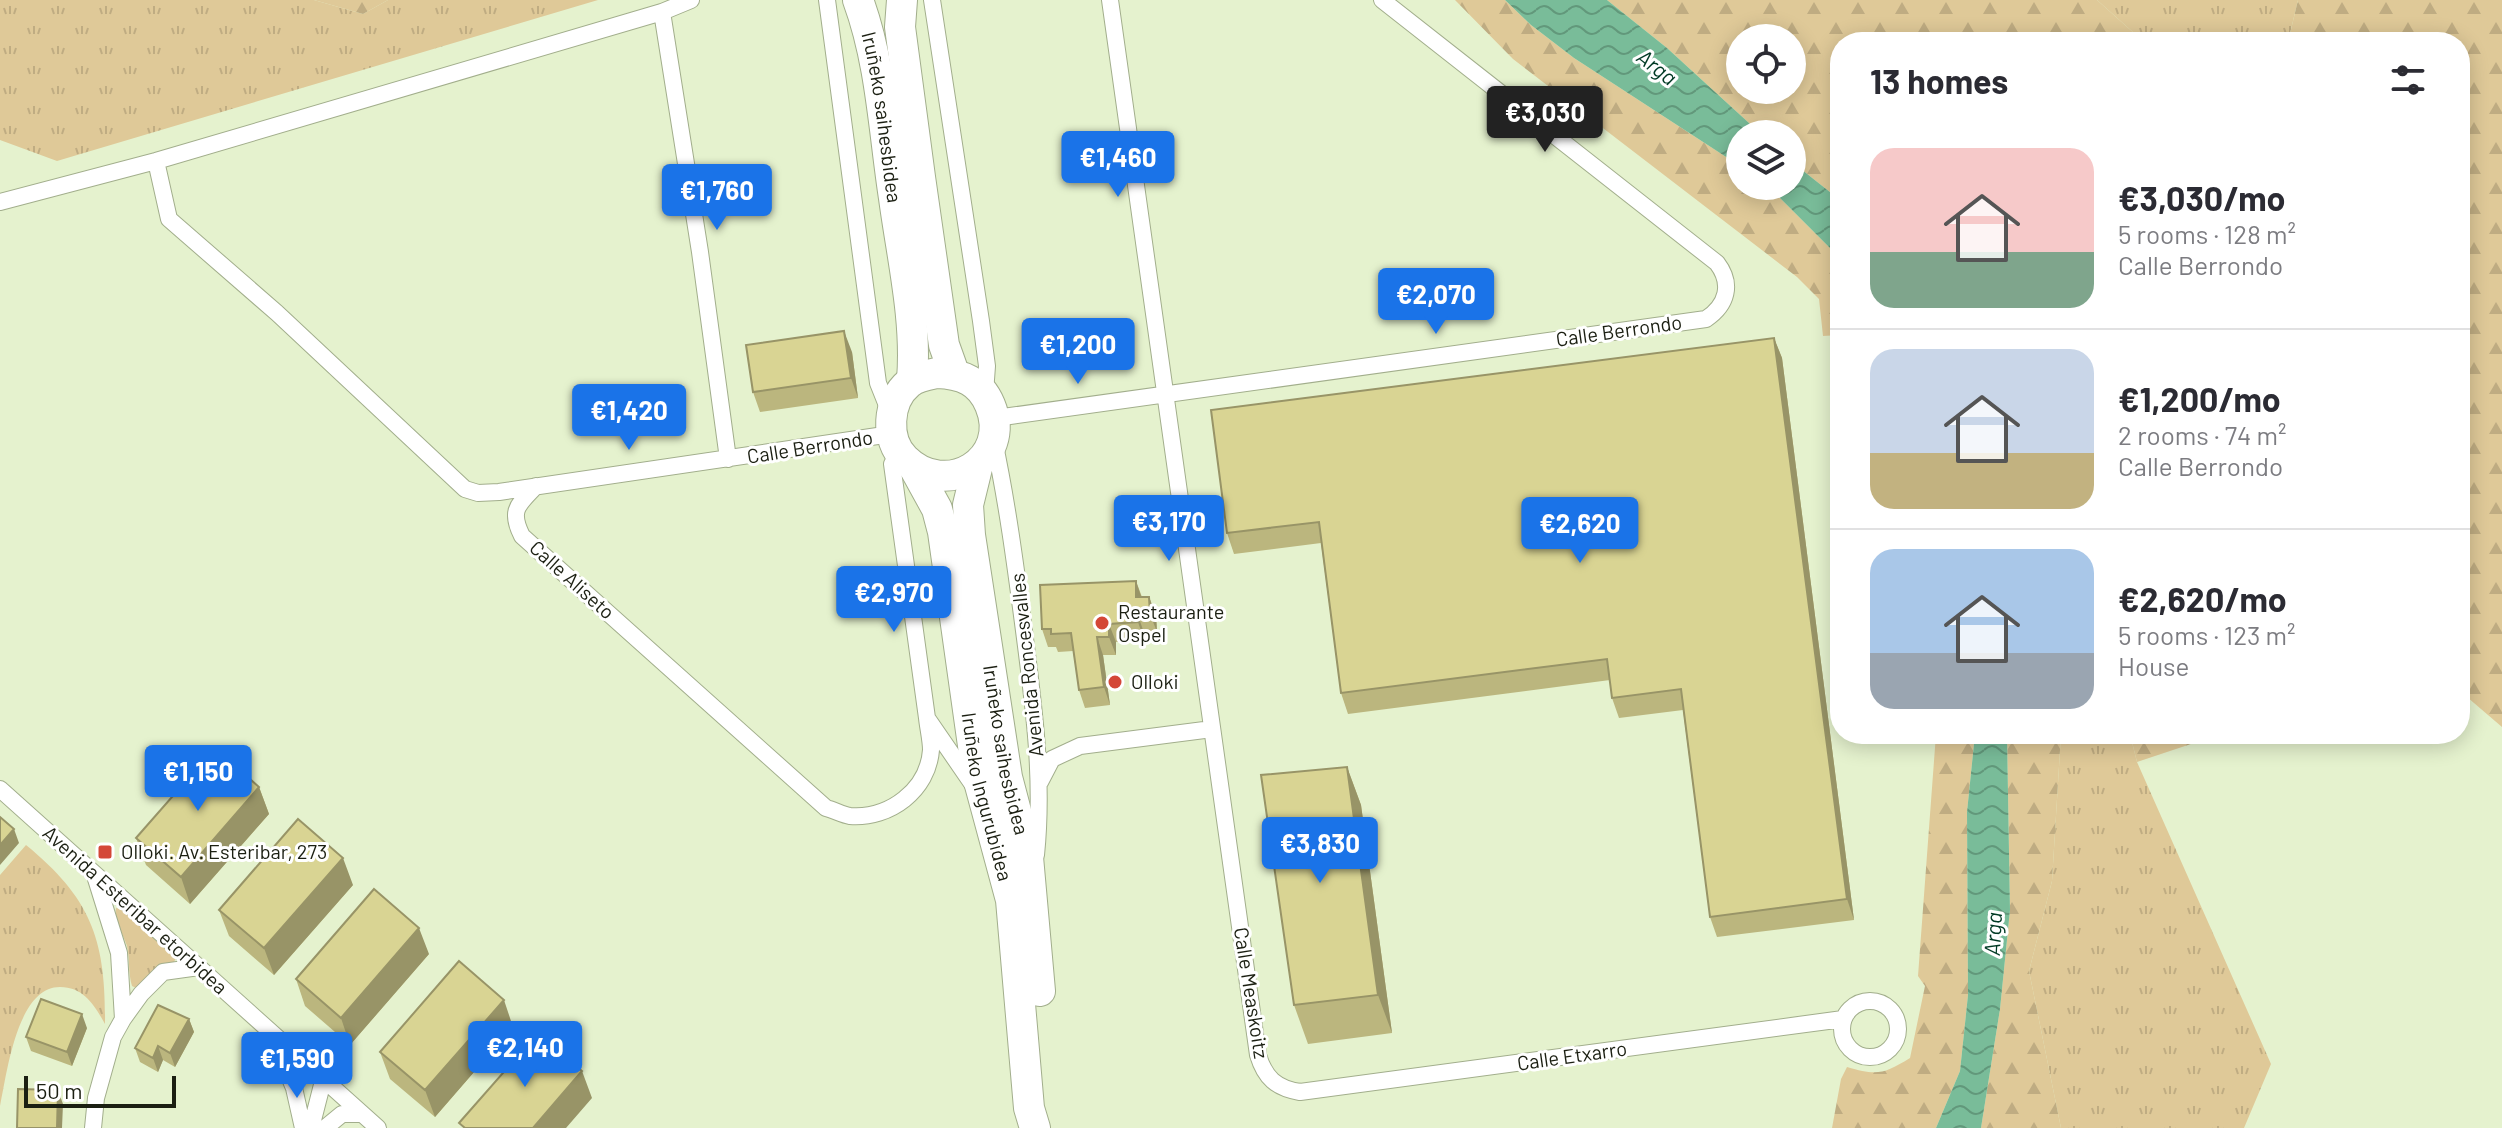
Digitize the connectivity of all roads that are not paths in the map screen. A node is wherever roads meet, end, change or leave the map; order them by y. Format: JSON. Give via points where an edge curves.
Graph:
{"nodes":[{"id":1,"x":691,"y":0,"type":"edge"},
{"id":2,"x":827,"y":0,"type":"edge"},
{"id":3,"x":858,"y":0,"type":"edge"},
{"id":4,"x":902,"y":0,"type":"edge"},
{"id":5,"x":932,"y":0,"type":"edge"},
{"id":6,"x":1110,"y":0,"type":"edge"},
{"id":7,"x":1382,"y":0,"type":"edge"},
{"id":8,"x":662,"y":12,"type":"junction"},
{"id":9,"x":156,"y":161,"type":"junction"},
{"id":10,"x":0,"y":202,"type":"edge"},
{"id":11,"x":954,"y":373,"type":"junction"},
{"id":12,"x":912,"y":380,"type":"junction"},
{"id":13,"x":1166,"y":393,"type":"junction"},
{"id":14,"x":988,"y":429,"type":"junction"},
{"id":15,"x":899,"y":443,"type":"junction"},
{"id":16,"x":728,"y":459,"type":"junction"},
{"id":17,"x":536,"y":486,"type":"junction"},
{"id":18,"x":927,"y":718,"type":"junction"},
{"id":19,"x":1212,"y":729,"type":"junction"},
{"id":20,"x":1039,"y":786,"type":"junction"},
{"id":21,"x":0,"y":789,"type":"edge"},
{"id":22,"x":982,"y":798,"type":"junction"},
{"id":23,"x":96,"y":877,"type":"junction"},
{"id":24,"x":1032,"y":892,"type":"junction"},
{"id":25,"x":199,"y":967,"type":"junction"},
{"id":26,"x":123,"y":1019,"type":"junction"},
{"id":27,"x":1843,"y":1019,"type":"dead end"},
{"id":28,"x":271,"y":1032,"type":"junction"},
{"id":29,"x":323,"y":1081,"type":"junction"},
{"id":30,"x":1300,"y":1092,"type":"joint"},
{"id":31,"x":362,"y":1114,"type":"junction"},
{"id":32,"x":1041,"y":1121,"type":"edge"},
{"id":33,"x":93,"y":1128,"type":"edge"},
{"id":34,"x":303,"y":1128,"type":"edge"},
{"id":35,"x":311,"y":1128,"type":"edge"},
{"id":36,"x":325,"y":1128,"type":"edge"},
{"id":37,"x":378,"y":1128,"type":"edge"}],
"edges":[{"from":1,"to":8,"type":"street"},
{"from":2,"to":15,"type":"street","via":[[878,383]]},
{"from":3,"to":12,"type":"highway","name":"Iruñeko saihesbidea","via":[[870,31],[915,348]]},
{"from":4,"to":11,"type":"highway","name":"Iruñeko saihesbidea","via":[[900,27],[944,345]]},
{"from":5,"to":14,"type":"street","name":"Avenida Roncesvalles","via":[[987,366]]},
{"from":6,"to":13,"type":"street","name":"Calle Measkoitz"},
{"from":7,"to":13,"type":"street","name":"Calle Berrondo","via":[[1717,263],[1727,282],[1721,307],[1706,319]]},
{"from":8,"to":9,"type":"street"},
{"from":8,"to":16,"type":"street","name":"Calle Berrondo"},
{"from":9,"to":10,"type":"street"},
{"from":9,"to":17,"type":"street","via":[[169,219],[457,483],[478,493]]},
{"from":11,"to":12,"type":"highway"},
{"from":11,"to":14,"type":"highway","via":[[971,380]]},
{"from":12,"to":15,"type":"highway","via":[[904,388]]},
{"from":13,"to":14,"type":"street","name":"Calle Berrondo"},
{"from":13,"to":19,"type":"street","name":"Calle Measkoitz"},
{"from":14,"to":15,"type":"highway","via":[[958,475],[936,477]]},
{"from":14,"to":20,"type":"street","name":"Avenida Roncesvalles","via":[[1006,496],[1036,719]]},
{"from":14,"to":24,"type":"highway","name":"Iruñeko saihesbidea","via":[[968,505],[970,535],[1007,777]]},
{"from":15,"to":16,"type":"street","name":"Calle Berrondo"},
{"from":15,"to":18,"type":"street","via":[[892,464]]},
{"from":15,"to":22,"type":"highway","name":"Iruñeko Ingurubidea","via":[[937,509],[943,532]]},
{"from":16,"to":17,"type":"street","name":"Calle Berrondo"},
{"from":17,"to":18,"type":"street","name":"Calle Aliseto","via":[[517,506],[514,520],[522,536],[826,808],[850,816],[876,813],[911,795],[931,750]]},
{"from":18,"to":22,"type":"street"},
{"from":19,"to":20,"type":"street","via":[[1080,746],[1052,759]]},
{"from":19,"to":30,"type":"street","name":"Calle Measkoitz","via":[[1258,1055],[1272,1082]]},
{"from":20,"to":24,"type":"street","name":"Avenida Roncesvalles"},
{"from":21,"to":23,"type":"street","name":"Avenida Esteribar etorbidea"},
{"from":22,"to":32,"type":"highway","name":"Iruñeko Ingurubidea","via":[[1012,911]]},
{"from":23,"to":25,"type":"street","name":"Avenida Esteribar etorbidea"},
{"from":23,"to":26,"type":"street","via":[[119,953]]},
{"from":24,"to":32,"type":"highway","name":"Iruñeko Ingurubidea"},
{"from":25,"to":26,"type":"street","via":[[163,972]]},
{"from":25,"to":28,"type":"street","name":"Avenida Esteribar etorbidea"},
{"from":26,"to":33,"type":"street","via":[[100,1083]]},
{"from":27,"to":30,"type":"street","name":"Calle Etxarro"},
{"from":28,"to":29,"type":"street","name":"Avenida Esteribar etorbidea"},
{"from":28,"to":34,"type":"street","via":[[294,1088]]},
{"from":29,"to":31,"type":"street","name":"Avenida Esteribar etorbidea"},
{"from":29,"to":35,"type":"street"},
{"from":31,"to":36,"type":"street","via":[[342,1114]]},
{"from":31,"to":37,"type":"street","name":"Avenida Esteribar etorbidea"}]}
